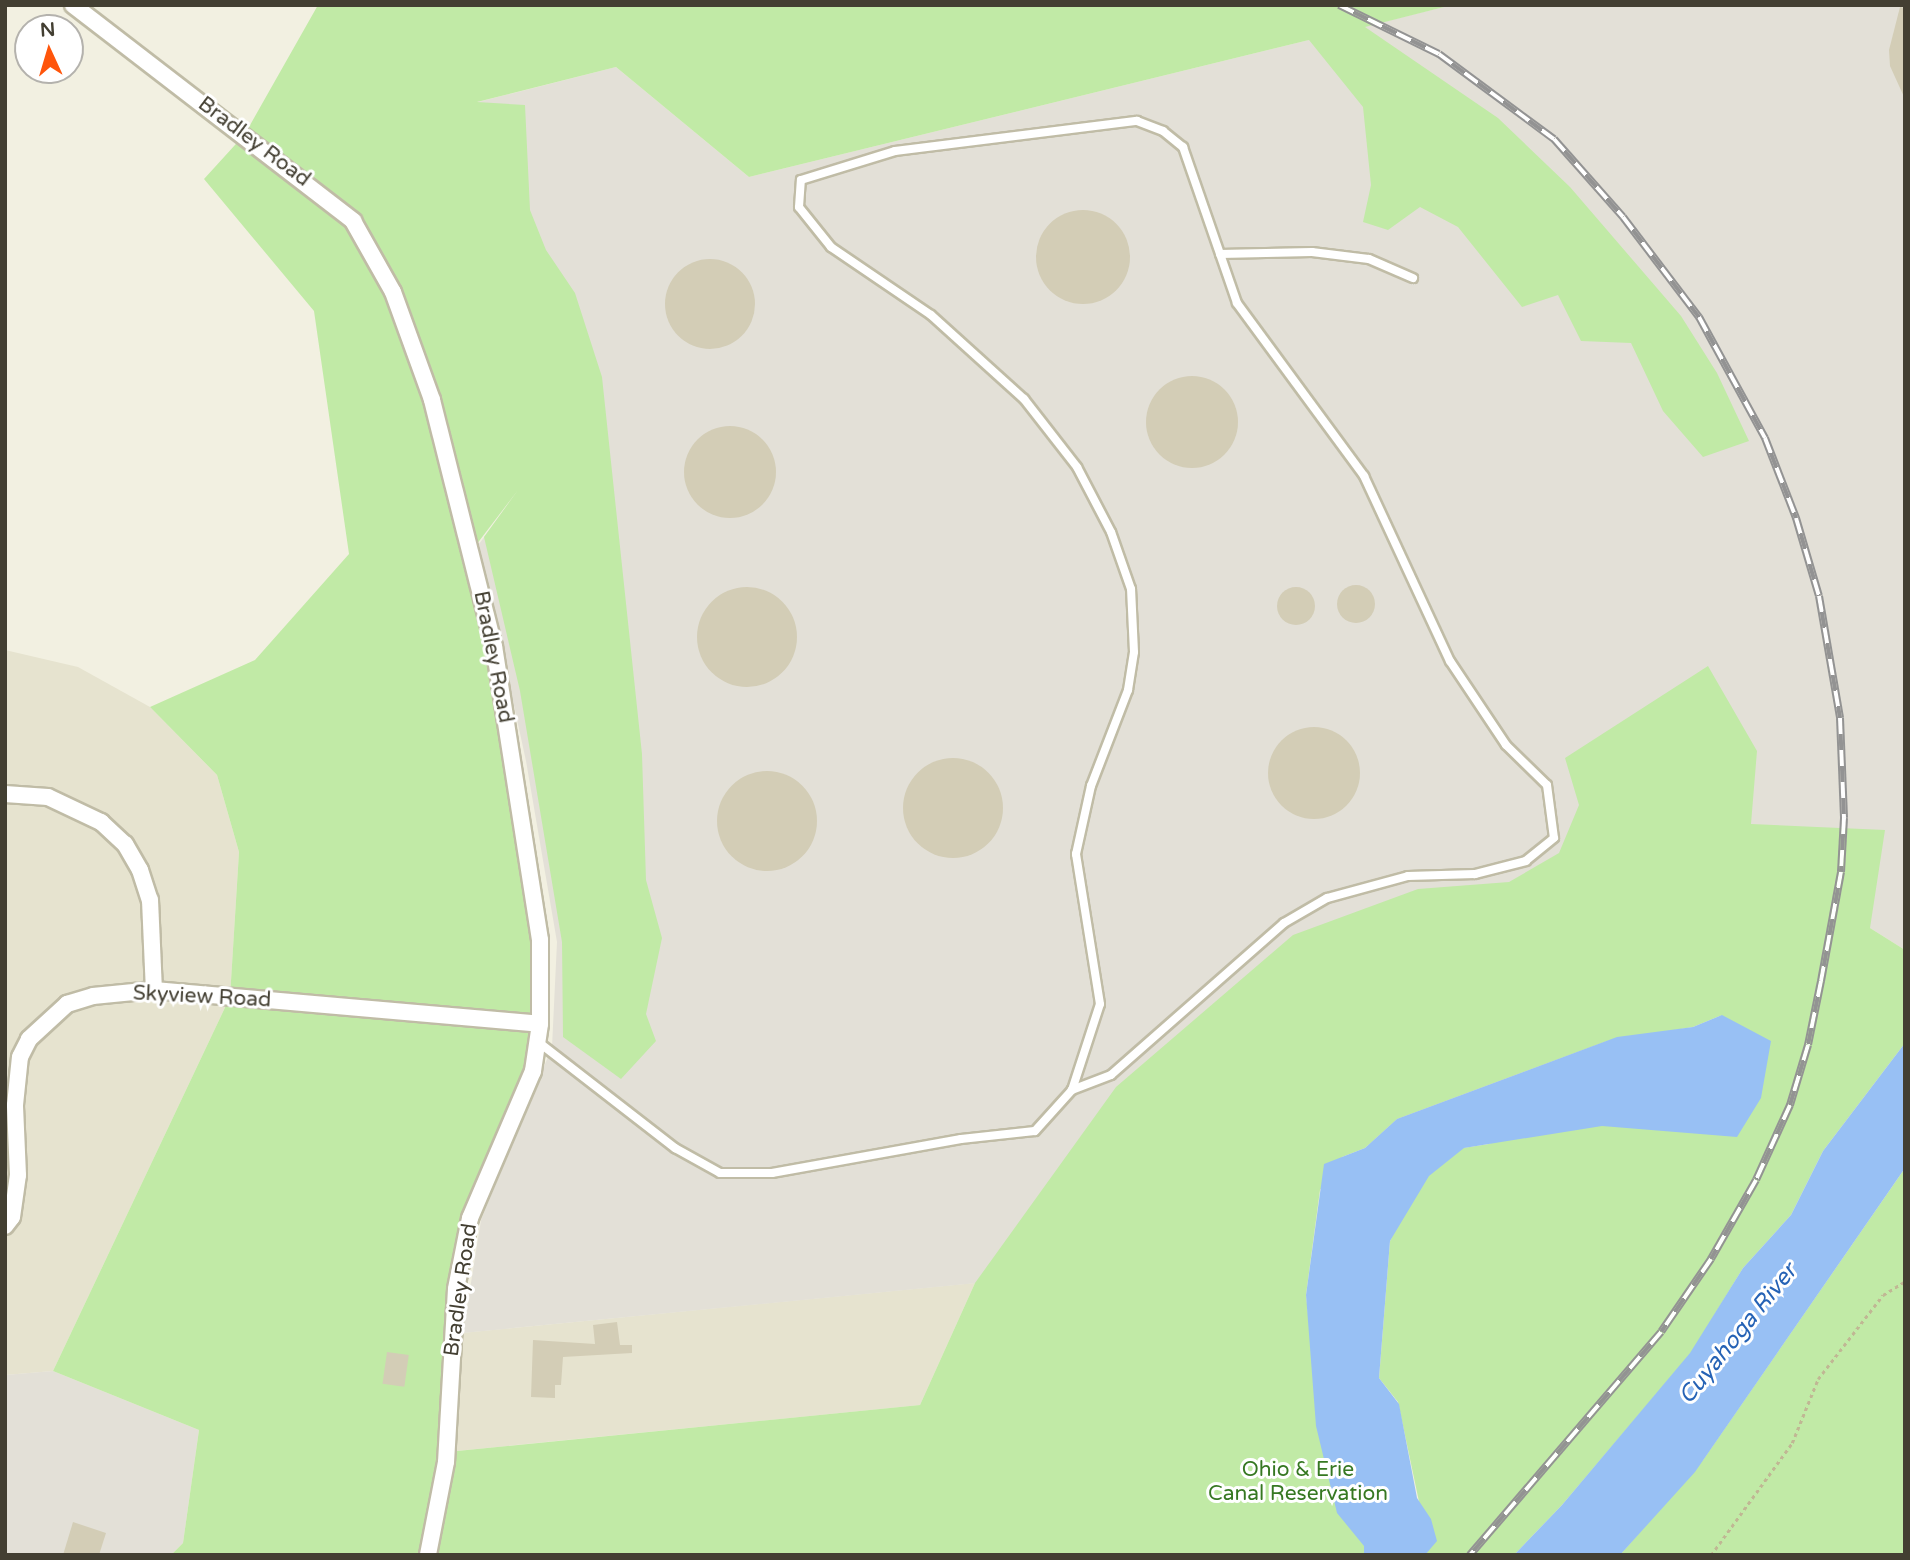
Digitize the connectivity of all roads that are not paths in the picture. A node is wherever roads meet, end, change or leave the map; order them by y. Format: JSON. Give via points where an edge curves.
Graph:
{"nodes":[{"id":1,"x":73,"y":5,"type":"edge"},
{"id":2,"x":1220,"y":254,"type":"junction"},
{"id":3,"x":1413,"y":278,"type":"dead end"},
{"id":4,"x":5,"y":794,"type":"edge"},
{"id":5,"x":154,"y":990,"type":"junction"},
{"id":6,"x":540,"y":1024,"type":"junction"},
{"id":7,"x":537,"y":1041,"type":"junction"},
{"id":8,"x":1072,"y":1090,"type":"junction"},
{"id":9,"x":5,"y":1226,"type":"edge"},
{"id":10,"x":428,"y":1555,"type":"edge"}],
"edges":[{"from":1,"to":6,"type":"street","name":"Bradley Road","via":[[353,221],[394,292],[432,400],[494,646],[540,940]]},
{"from":2,"to":3,"type":"lane","via":[[1312,252],[1369,259]]},
{"from":2,"to":8,"type":"lane","via":[[1237,303],[1364,476],[1450,660],[1506,745],[1547,785],[1554,838],[1526,861],[1475,874],[1408,876],[1327,898],[1284,923],[1111,1075]]},
{"from":2,"to":8,"type":"lane","via":[[1184,147],[1163,131],[1137,121],[895,151],[801,180],[800,207],[831,247],[932,315],[1024,399],[1077,467],[1111,531],[1131,589],[1134,652],[1128,690],[1091,786],[1076,854],[1100,1004]]},
{"from":4,"to":5,"type":"street","via":[[48,797],[102,822],[125,844],[140,870],[149,901]]},
{"from":5,"to":6,"type":"street","name":"Skyview Road"},
{"from":5,"to":9,"type":"street","name":"Skyview Road","via":[[93,996],[67,1004],[29,1039],[17,1080],[18,1175],[12,1217]]},
{"from":6,"to":7,"type":"street","name":"Bradley Road"},
{"from":7,"to":8,"type":"lane","via":[[675,1147],[720,1173],[772,1173],[961,1139],[1035,1131]]},
{"from":7,"to":10,"type":"street","name":"Bradley Road","via":[[533,1071],[470,1218],[456,1289],[446,1452]]}]}
